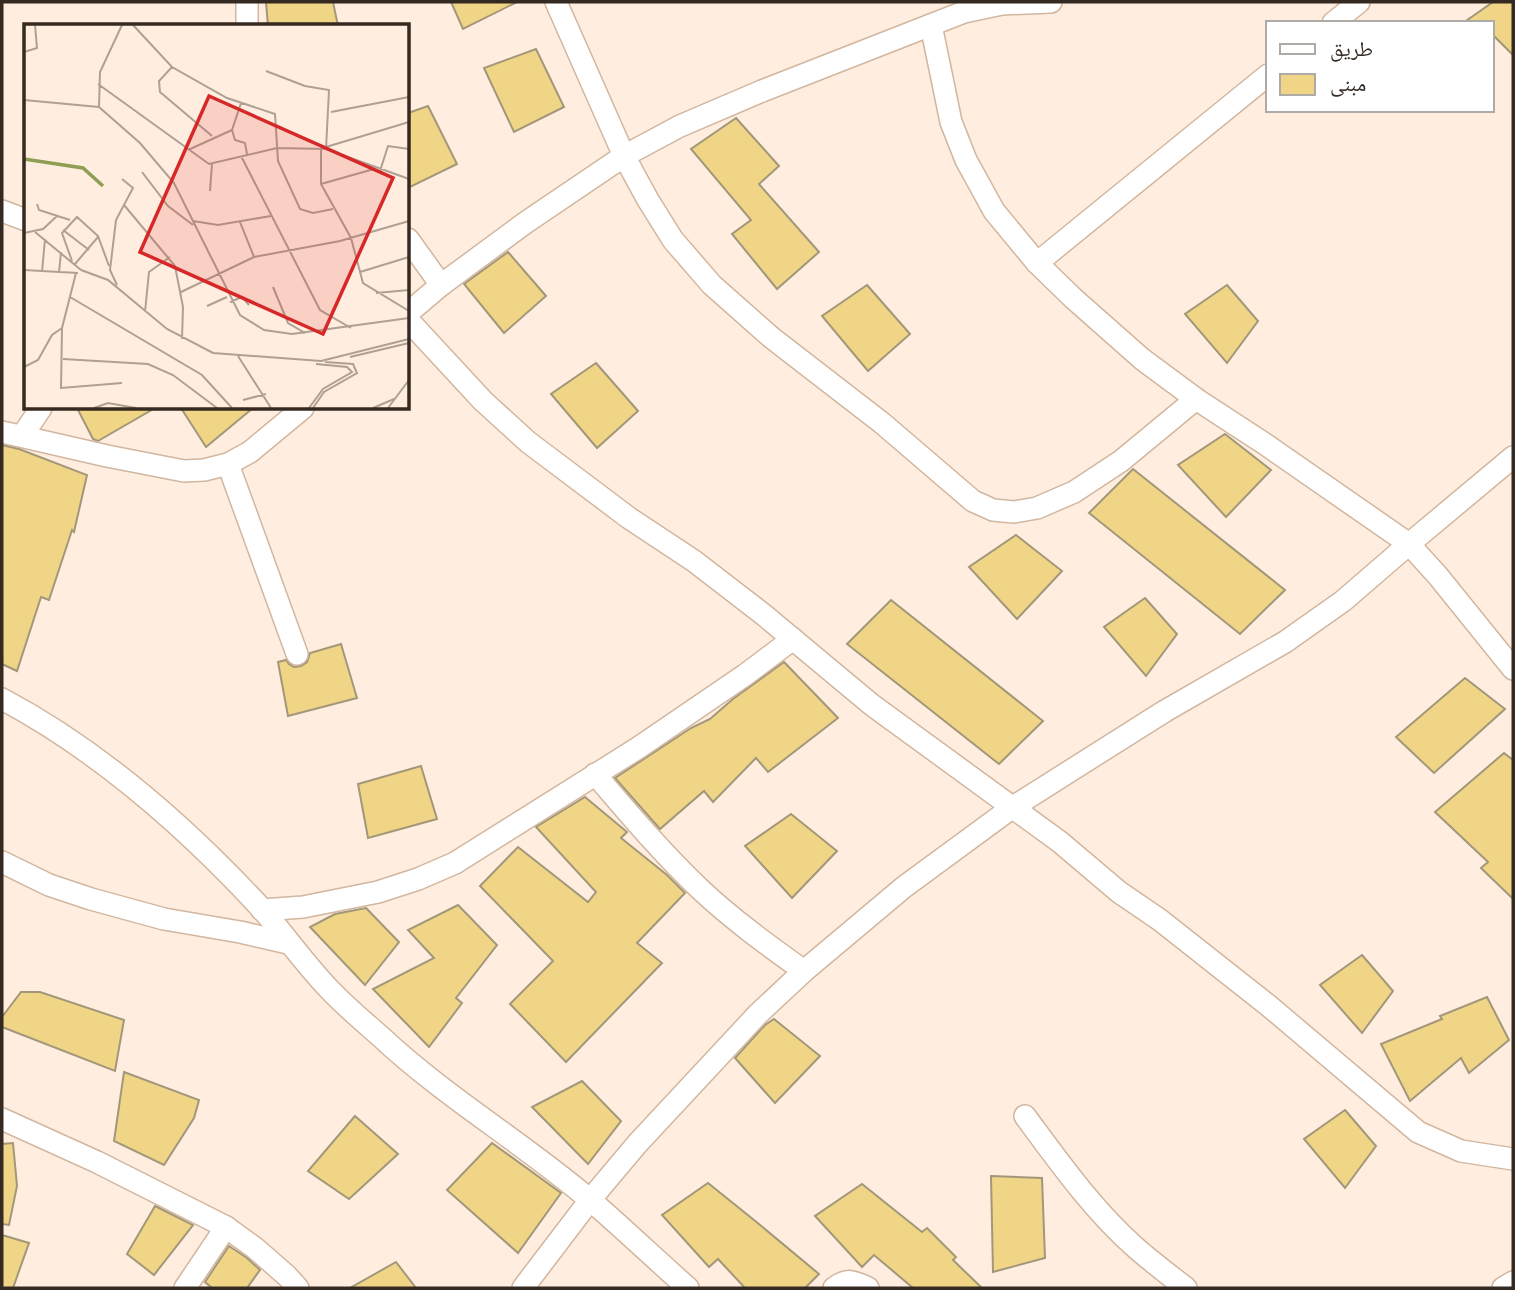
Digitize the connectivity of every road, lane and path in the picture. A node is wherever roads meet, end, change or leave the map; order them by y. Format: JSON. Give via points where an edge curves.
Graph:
{"nodes":[{"id":1,"x":247,"y":2,"type":"edge"},
{"id":2,"x":556,"y":2,"type":"edge"},
{"id":3,"x":1051,"y":2,"type":"edge"},
{"id":4,"x":1359,"y":2,"type":"edge"},
{"id":5,"x":963,"y":7,"type":"edge"},
{"id":6,"x":1335,"y":21,"type":"edge"},
{"id":7,"x":247,"y":24,"type":"edge"},
{"id":8,"x":931,"y":24,"type":"junction"},
{"id":9,"x":1266,"y":77,"type":"edge"},
{"id":10,"x":624,"y":156,"type":"junction"},
{"id":11,"x":2,"y":211,"type":"edge"},
{"id":12,"x":24,"y":219,"type":"edge"},
{"id":13,"x":410,"y":242,"type":"edge"},
{"id":14,"x":1037,"y":263,"type":"junction"},
{"id":15,"x":441,"y":285,"type":"junction"},
{"id":16,"x":410,"y":311,"type":"edge"},
{"id":17,"x":410,"y":322,"type":"edge"},
{"id":18,"x":1196,"y":399,"type":"junction"},
{"id":19,"x":39,"y":410,"type":"edge"},
{"id":20,"x":301,"y":410,"type":"edge"},
{"id":21,"x":12,"y":434,"type":"edge"},
{"id":22,"x":1513,"y":457,"type":"edge"},
{"id":23,"x":228,"y":464,"type":"junction"},
{"id":24,"x":1409,"y":544,"type":"junction"},
{"id":25,"x":793,"y":639,"type":"junction"},
{"id":26,"x":297,"y":654,"type":"dead end"},
{"id":27,"x":1513,"y":669,"type":"edge"},
{"id":28,"x":2,"y":699,"type":"edge"},
{"id":29,"x":595,"y":774,"type":"junction"},
{"id":30,"x":1013,"y":807,"type":"junction"},
{"id":31,"x":2,"y":862,"type":"edge"},
{"id":32,"x":262,"y":910,"type":"junction"},
{"id":33,"x":288,"y":943,"type":"junction"},
{"id":34,"x":804,"y":971,"type":"junction"},
{"id":35,"x":1025,"y":1116,"type":"dead end"},
{"id":36,"x":2,"y":1119,"type":"edge"},
{"id":37,"x":1513,"y":1159,"type":"edge"},
{"id":38,"x":590,"y":1200,"type":"junction"},
{"id":39,"x":226,"y":1227,"type":"junction"},
{"id":40,"x":1513,"y":1282,"type":"edge"},
{"id":41,"x":185,"y":1288,"type":"edge"},
{"id":42,"x":298,"y":1288,"type":"edge"},
{"id":43,"x":523,"y":1288,"type":"edge"},
{"id":44,"x":688,"y":1288,"type":"edge"},
{"id":45,"x":834,"y":1288,"type":"edge"},
{"id":46,"x":868,"y":1288,"type":"edge"},
{"id":47,"x":1186,"y":1288,"type":"edge"},
{"id":48,"x":1503,"y":1288,"type":"edge"}],
"edges":[{"from":1,"to":7,"type":"street"},
{"from":2,"to":10,"type":"street"},
{"from":3,"to":5,"type":"street"},
{"from":4,"to":6,"type":"street"},
{"from":5,"to":8,"type":"street"},
{"from":8,"to":10,"type":"street","via":[[680,126]]},
{"from":8,"to":14,"type":"street","via":[[951,122],[966,160],[994,211]]},
{"from":9,"to":14,"type":"street"},
{"from":10,"to":15,"type":"street"},
{"from":10,"to":18,"type":"street","via":[[673,240],[712,285],[973,501],[993,510],[1037,508],[1074,492],[1121,461]]},
{"from":11,"to":12,"type":"street"},
{"from":13,"to":15,"type":"street"},
{"from":14,"to":18,"type":"street","via":[[1142,359]]},
{"from":15,"to":16,"type":"street"},
{"from":17,"to":25,"type":"street","via":[[527,442],[694,561]]},
{"from":18,"to":24,"type":"street"},
{"from":19,"to":21,"type":"street"},
{"from":20,"to":23,"type":"street","via":[[250,452]]},
{"from":21,"to":23,"type":"street","via":[[184,471]]},
{"from":22,"to":24,"type":"street"},
{"from":23,"to":26,"type":"street"},
{"from":24,"to":27,"type":"street"},
{"from":24,"to":30,"type":"street","via":[[1343,601],[1285,642]]},
{"from":25,"to":29,"type":"street"},
{"from":25,"to":30,"type":"street","via":[[872,705]]},
{"from":28,"to":32,"type":"street","via":[[92,754],[166,815]]},
{"from":29,"to":32,"type":"street","via":[[455,863],[418,879],[303,907]]},
{"from":29,"to":34,"type":"street","via":[[703,892]]},
{"from":30,"to":34,"type":"street","via":[[904,887]]},
{"from":30,"to":37,"type":"street","via":[[1269,1006],[1418,1132],[1461,1151]]},
{"from":31,"to":33,"type":"street","via":[[50,885],[164,919]]},
{"from":32,"to":33,"type":"street"},
{"from":33,"to":38,"type":"street","via":[[383,1040]]},
{"from":34,"to":38,"type":"street","via":[[758,1014]]},
{"from":35,"to":47,"type":"street","via":[[1108,1220]]},
{"from":36,"to":39,"type":"street"},
{"from":38,"to":43,"type":"street"},
{"from":38,"to":44,"type":"street"},
{"from":39,"to":41,"type":"street"},
{"from":39,"to":42,"type":"street"},
{"from":40,"to":48,"type":"street"},
{"from":45,"to":46,"type":"street","via":[[852,1281]]}]}
